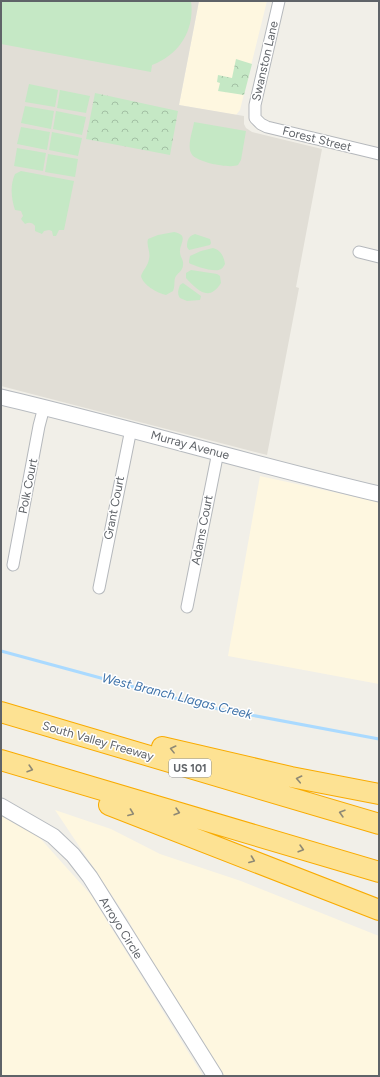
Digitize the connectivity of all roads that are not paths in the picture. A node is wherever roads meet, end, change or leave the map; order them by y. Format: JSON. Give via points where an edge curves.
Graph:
{"nodes":[{"id":1,"x":279,"y":1,"type":"edge"},
{"id":2,"x":257,"y":120,"type":"joint"},
{"id":3,"x":379,"y":154,"type":"edge"},
{"id":4,"x":359,"y":252,"type":"dead end"},
{"id":5,"x":379,"y":257,"type":"edge"},
{"id":6,"x":1,"y":396,"type":"edge"},
{"id":7,"x":44,"y":407,"type":"junction"},
{"id":8,"x":131,"y":429,"type":"junction"},
{"id":9,"x":218,"y":452,"type":"junction"},
{"id":10,"x":379,"y":494,"type":"edge"},
{"id":11,"x":13,"y":565,"type":"dead end"},
{"id":12,"x":99,"y":588,"type":"dead end"},
{"id":13,"x":187,"y":607,"type":"dead end"},
{"id":14,"x":1,"y":707,"type":"edge"},
{"id":15,"x":1,"y":712,"type":"edge"},
{"id":16,"x":1,"y":760,"type":"edge"},
{"id":17,"x":59,"y":777,"type":"junction"},
{"id":18,"x":379,"y":794,"type":"edge"},
{"id":19,"x":1,"y":806,"type":"edge"},
{"id":20,"x":379,"y":824,"type":"edge"},
{"id":21,"x":379,"y":872,"type":"edge"},
{"id":22,"x":379,"y":910,"type":"edge"},
{"id":23,"x":215,"y":1076,"type":"edge"}],
"edges":[{"from":1,"to":2,"type":"street","name":"Swanston Lane","via":[[255,105],[254,113]]},
{"from":2,"to":3,"type":"street","name":"Forest Street","via":[[268,127]]},
{"from":4,"to":5,"type":"street"},
{"from":6,"to":7,"type":"street","name":"Murray Avenue"},
{"from":7,"to":8,"type":"street","name":"Murray Avenue"},
{"from":7,"to":11,"type":"street","name":"Polk Court"},
{"from":8,"to":9,"type":"street","name":"Murray Avenue"},
{"from":8,"to":12,"type":"street","name":"Grant Court"},
{"from":9,"to":10,"type":"street","name":"Murray Avenue"},
{"from":9,"to":13,"type":"street","name":"Adams Court"},
{"from":18,"to":14,"type":"highway","one_way":true,"via":[[258,770]]},
{"from":20,"to":15,"type":"highway","name":"South Valley Freeway","number":"US 101","one_way":true},
{"from":16,"to":17,"type":"highway","one_way":true},
{"from":17,"to":21,"type":"highway","one_way":true},
{"from":17,"to":22,"type":"highway","one_way":true,"via":[[97,800]]},
{"from":19,"to":23,"type":"street","name":"Arroyo Circle","via":[[53,836],[73,854]]}]}
